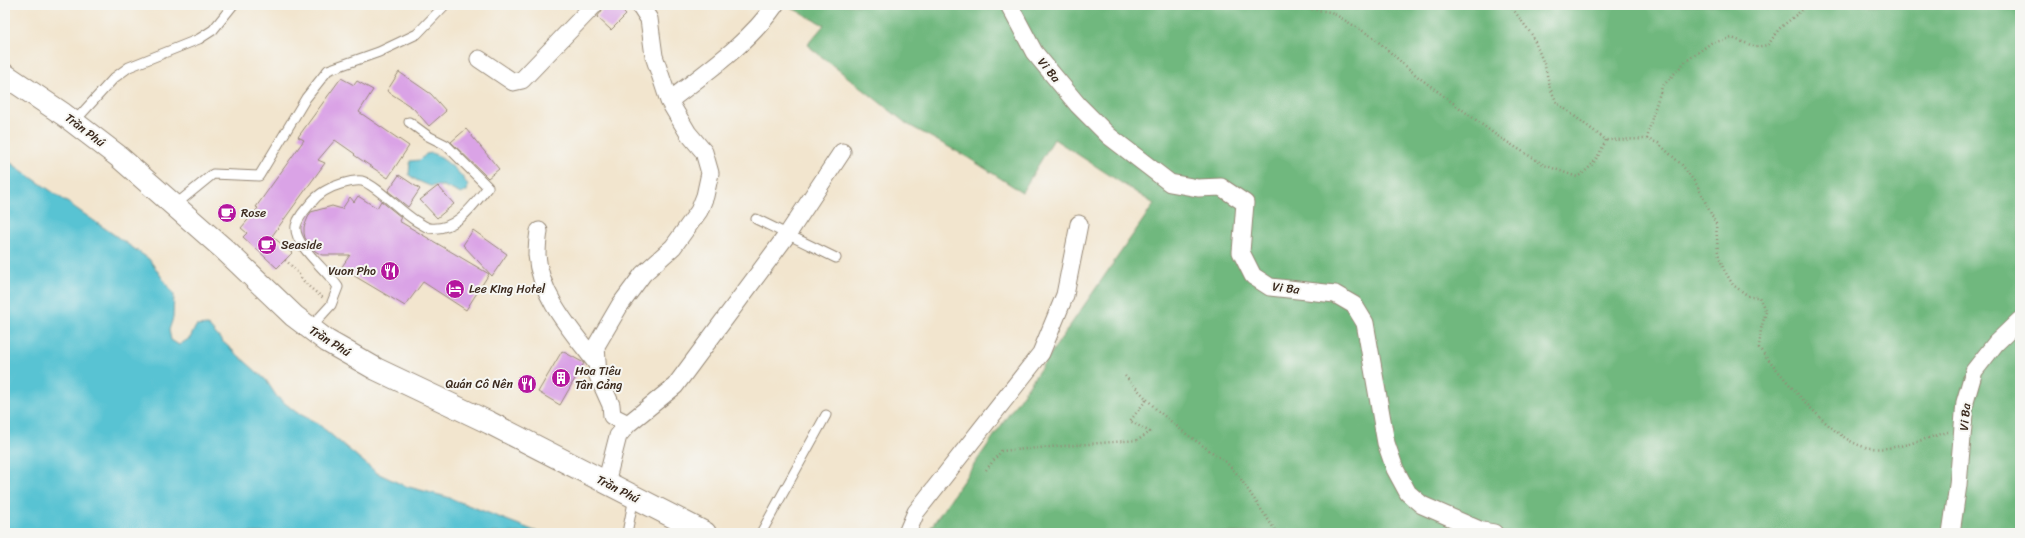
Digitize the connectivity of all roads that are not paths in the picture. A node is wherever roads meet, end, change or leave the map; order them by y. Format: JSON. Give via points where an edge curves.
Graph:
{"nodes":[{"id":1,"x":233,"y":5,"type":"edge"},
{"id":2,"x":445,"y":5,"type":"edge"},
{"id":3,"x":594,"y":5,"type":"edge"},
{"id":4,"x":640,"y":5,"type":"edge"},
{"id":5,"x":775,"y":5,"type":"edge"},
{"id":6,"x":1009,"y":5,"type":"edge"},
{"id":7,"x":480,"y":59,"type":"dead end"},
{"id":8,"x":5,"y":75,"type":"edge"},
{"id":9,"x":669,"y":101,"type":"junction"},
{"id":10,"x":74,"y":122,"type":"junction"},
{"id":11,"x":409,"y":122,"type":"dead end"},
{"id":12,"x":842,"y":152,"type":"dead end"},
{"id":13,"x":174,"y":206,"type":"junction"},
{"id":14,"x":756,"y":219,"type":"dead end"},
{"id":15,"x":1079,"y":224,"type":"dead end"},
{"id":16,"x":539,"y":230,"type":"dead end"},
{"id":17,"x":787,"y":235,"type":"junction"},
{"id":18,"x":836,"y":258,"type":"dead end"},
{"id":19,"x":2020,"y":320,"type":"edge"},
{"id":20,"x":309,"y":329,"type":"junction"},
{"id":21,"x":597,"y":364,"type":"junction"},
{"id":22,"x":826,"y":415,"type":"dead end"},
{"id":23,"x":628,"y":424,"type":"junction"},
{"id":24,"x":606,"y":483,"type":"junction"},
{"id":25,"x":634,"y":497,"type":"junction"},
{"id":26,"x":627,"y":533,"type":"edge"},
{"id":27,"x":705,"y":533,"type":"edge"},
{"id":28,"x":761,"y":533,"type":"edge"},
{"id":29,"x":907,"y":533,"type":"edge"},
{"id":30,"x":1494,"y":533,"type":"edge"},
{"id":31,"x":1951,"y":533,"type":"edge"}],
"edges":[{"from":1,"to":10,"type":"lane","via":[[213,30],[198,39],[129,67],[114,78]]},
{"from":2,"to":13,"type":"lane","via":[[417,34],[379,52],[328,70],[306,98],[259,176],[213,174]]},
{"from":3,"to":7,"type":"street","via":[[522,80],[513,82]]},
{"from":4,"to":9,"type":"street","via":[[649,19],[654,56]]},
{"from":5,"to":9,"type":"street","via":[[764,21],[725,57]]},
{"from":6,"to":30,"type":"street","name":"Vi Ba","via":[[1034,52],[1078,105],[1109,136],[1170,183],[1198,188],[1221,186],[1245,203],[1241,252],[1253,276],[1270,287],[1335,294],[1354,305],[1365,322],[1386,443],[1395,469],[1408,493],[1422,505],[1482,531]]},
{"from":8,"to":10,"type":"main road","name":"Trần Phú"},
{"from":9,"to":21,"type":"street","via":[[688,133],[704,152],[710,173],[705,196],[699,211],[673,247],[643,274],[620,304],[596,346]]},
{"from":10,"to":13,"type":"main road","name":"Trần Phú","via":[[118,156]]},
{"from":11,"to":20,"type":"lane","via":[[446,145],[488,186],[462,217],[447,226],[428,228],[363,181],[334,186],[315,199],[300,216],[296,226],[297,234],[300,244],[338,287],[331,305]]},
{"from":12,"to":17,"type":"street"},
{"from":13,"to":20,"type":"main road","name":"Trần Phú"},
{"from":14,"to":17,"type":"lane"},
{"from":15,"to":29,"type":"street","via":[[1065,295],[1041,352],[916,512]]},
{"from":16,"to":21,"type":"street","via":[[537,255],[544,285],[565,322]]},
{"from":17,"to":18,"type":"lane"},
{"from":17,"to":23,"type":"street","via":[[675,386]]},
{"from":19,"to":31,"type":"street","name":"Vi Ba","via":[[1996,343],[1974,371],[1965,402]]},
{"from":20,"to":24,"type":"main road","name":"Trần Phú","via":[[376,369],[490,423]]},
{"from":21,"to":23,"type":"street","via":[[598,376],[611,405],[612,416]]},
{"from":22,"to":28,"type":"lane"},
{"from":23,"to":24,"type":"street","via":[[618,436]]},
{"from":24,"to":25,"type":"main road","name":"Trần Phú"},
{"from":25,"to":26,"type":"lane"},
{"from":25,"to":27,"type":"main road","name":"Trần Phú"}]}
